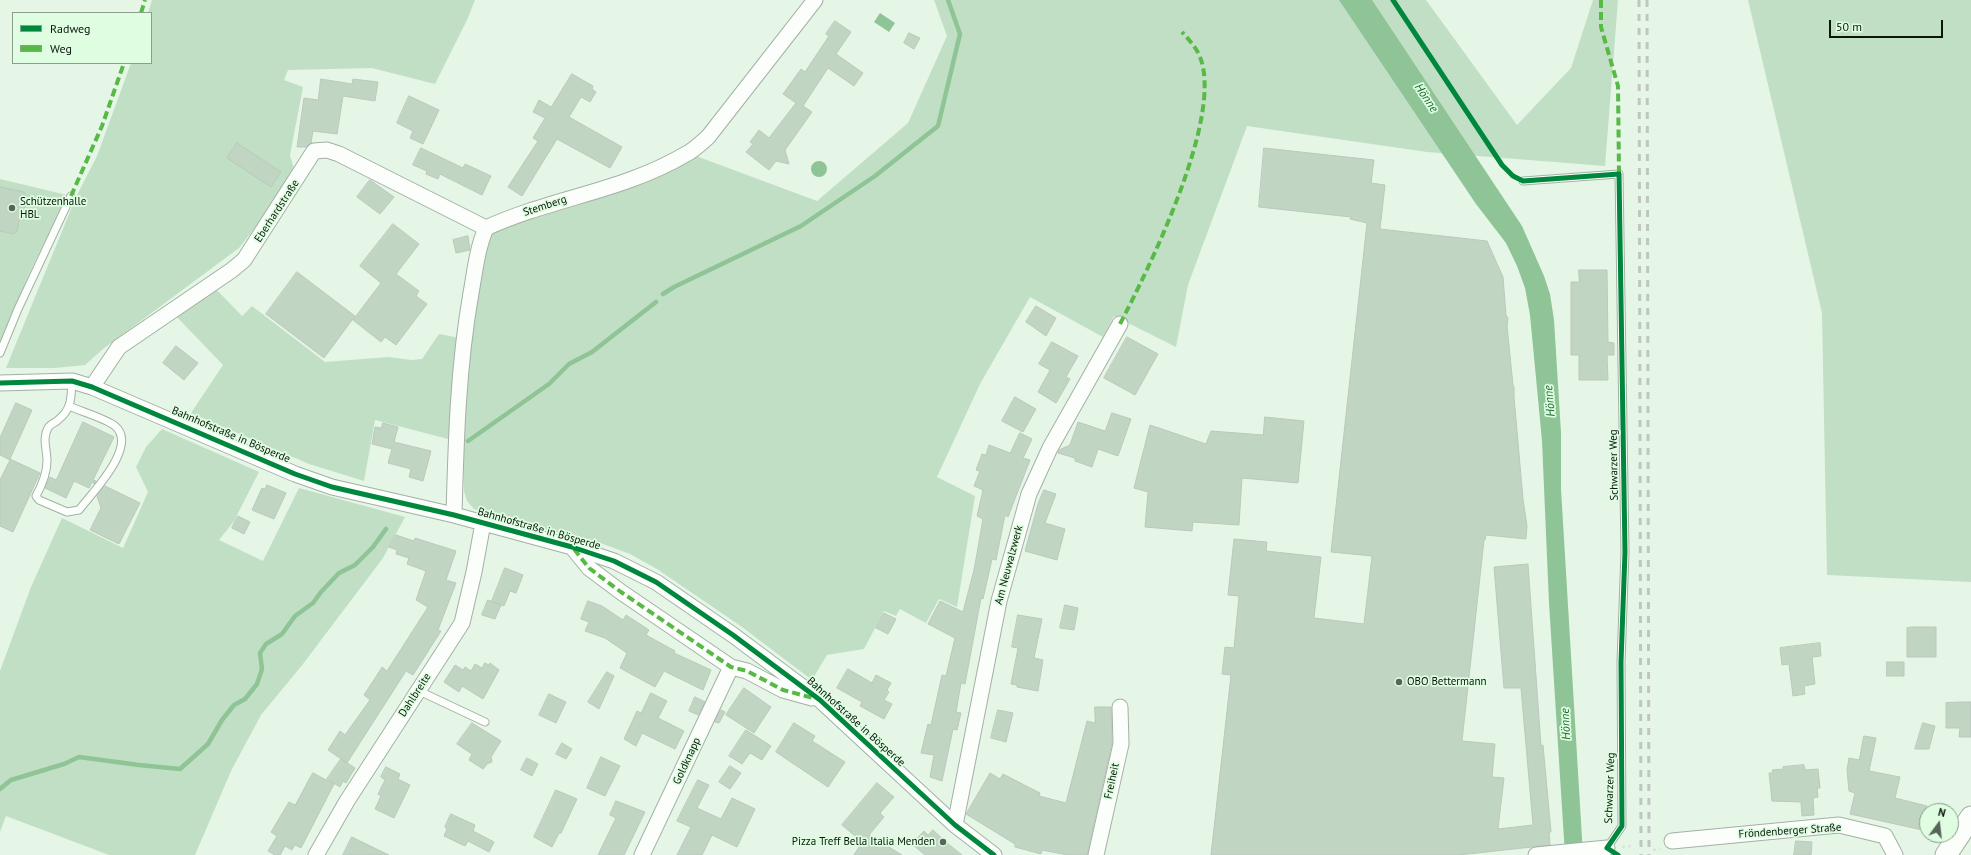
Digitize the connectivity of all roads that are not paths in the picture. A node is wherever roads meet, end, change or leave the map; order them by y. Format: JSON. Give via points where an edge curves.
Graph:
{"nodes":[{"id":1,"x":815,"y":0,"type":"edge"},
{"id":2,"x":1523,"y":181,"type":"dead end"},
{"id":3,"x":71,"y":196,"type":"dead end"},
{"id":4,"x":486,"y":228,"type":"junction"},
{"id":5,"x":1120,"y":324,"type":"dead end"},
{"id":6,"x":0,"y":353,"type":"edge"},
{"id":7,"x":72,"y":382,"type":"junction"},
{"id":8,"x":0,"y":383,"type":"edge"},
{"id":9,"x":92,"y":387,"type":"junction"},
{"id":10,"x":69,"y":406,"type":"junction"},
{"id":11,"x":454,"y":515,"type":"junction"},
{"id":12,"x":483,"y":523,"type":"junction"},
{"id":13,"x":572,"y":547,"type":"junction"},
{"id":14,"x":731,"y":667,"type":"junction"},
{"id":15,"x":417,"y":690,"type":"junction"},
{"id":16,"x":820,"y":700,"type":"junction"},
{"id":17,"x":1120,"y":707,"type":"dead end"},
{"id":18,"x":485,"y":722,"type":"dead end"},
{"id":19,"x":1971,"y":817,"type":"edge"},
{"id":20,"x":955,"y":825,"type":"junction"},
{"id":21,"x":1672,"y":841,"type":"dead end"},
{"id":22,"x":1611,"y":848,"type":"joint"},
{"id":23,"x":316,"y":855,"type":"edge"},
{"id":24,"x":642,"y":855,"type":"edge"},
{"id":25,"x":994,"y":855,"type":"edge"},
{"id":26,"x":1096,"y":855,"type":"edge"},
{"id":27,"x":1536,"y":855,"type":"edge"},
{"id":28,"x":1895,"y":855,"type":"edge"},
{"id":29,"x":1946,"y":855,"type":"edge"}],
"edges":[{"from":1,"to":4,"type":"street","name":"Stemberg","via":[[708,137],[688,154],[628,182],[507,218]]},
{"from":2,"to":22,"type":"lane","name":"Schwarzer Weg","via":[[1619,174],[1625,552],[1621,662],[1622,826]]},
{"from":3,"to":6,"type":"lane"},
{"from":4,"to":9,"type":"street","name":"Eberhardstraße","via":[[339,154],[327,150],[314,151],[244,260],[119,347]]},
{"from":4,"to":11,"type":"street","via":[[478,252],[466,324],[456,420]]},
{"from":5,"to":20,"type":"street","name":"Am Neuwalzwerk","via":[[1050,448],[1029,494],[999,601]]},
{"from":7,"to":8,"type":"street","name":"Bahnhofstraße in Bösperde"},
{"from":7,"to":9,"type":"street","name":"Bahnhofstraße in Bösperde"},
{"from":7,"to":10,"type":"lane"},
{"from":9,"to":11,"type":"street","name":"Bahnhofstraße in Bösperde","via":[[295,474],[373,497]]},
{"from":10,"to":10,"type":"lane","via":[[67,412],[49,426],[44,440],[47,461],[45,477],[36,496],[39,500],[67,512],[78,510],[110,472],[121,445],[120,434],[114,426]]},
{"from":11,"to":12,"type":"street","name":"Bahnhofstraße in Bösperde"},
{"from":12,"to":13,"type":"street","name":"Bahnhofstraße in Bösperde"},
{"from":12,"to":15,"type":"street","name":"Dahlbreite","via":[[462,623]]},
{"from":13,"to":14,"type":"street","name":"Bahnhofstraße in Bösperde","via":[[589,568]]},
{"from":13,"to":16,"type":"street","name":"Bahnhofstraße in Bösperde","via":[[614,561],[656,582]]},
{"from":14,"to":16,"type":"street","name":"Bahnhofstraße in Bösperde","via":[[747,671],[783,690]]},
{"from":14,"to":24,"type":"street","name":"Goldknapp"},
{"from":15,"to":18,"type":"lane"},
{"from":15,"to":23,"type":"street","name":"Dahlbreite"},
{"from":16,"to":20,"type":"street","name":"Bahnhofstraße in Bösperde"},
{"from":17,"to":26,"type":"street","name":"Freiheit","via":[[1121,744]]},
{"from":19,"to":29,"type":"main road"},
{"from":20,"to":25,"type":"street","name":"Bahnhofstraße in Bösperde"},
{"from":21,"to":28,"type":"street","name":"Fröndenberger Straße","via":[[1839,824],[1885,836]]},
{"from":22,"to":27,"type":"street"}]}
